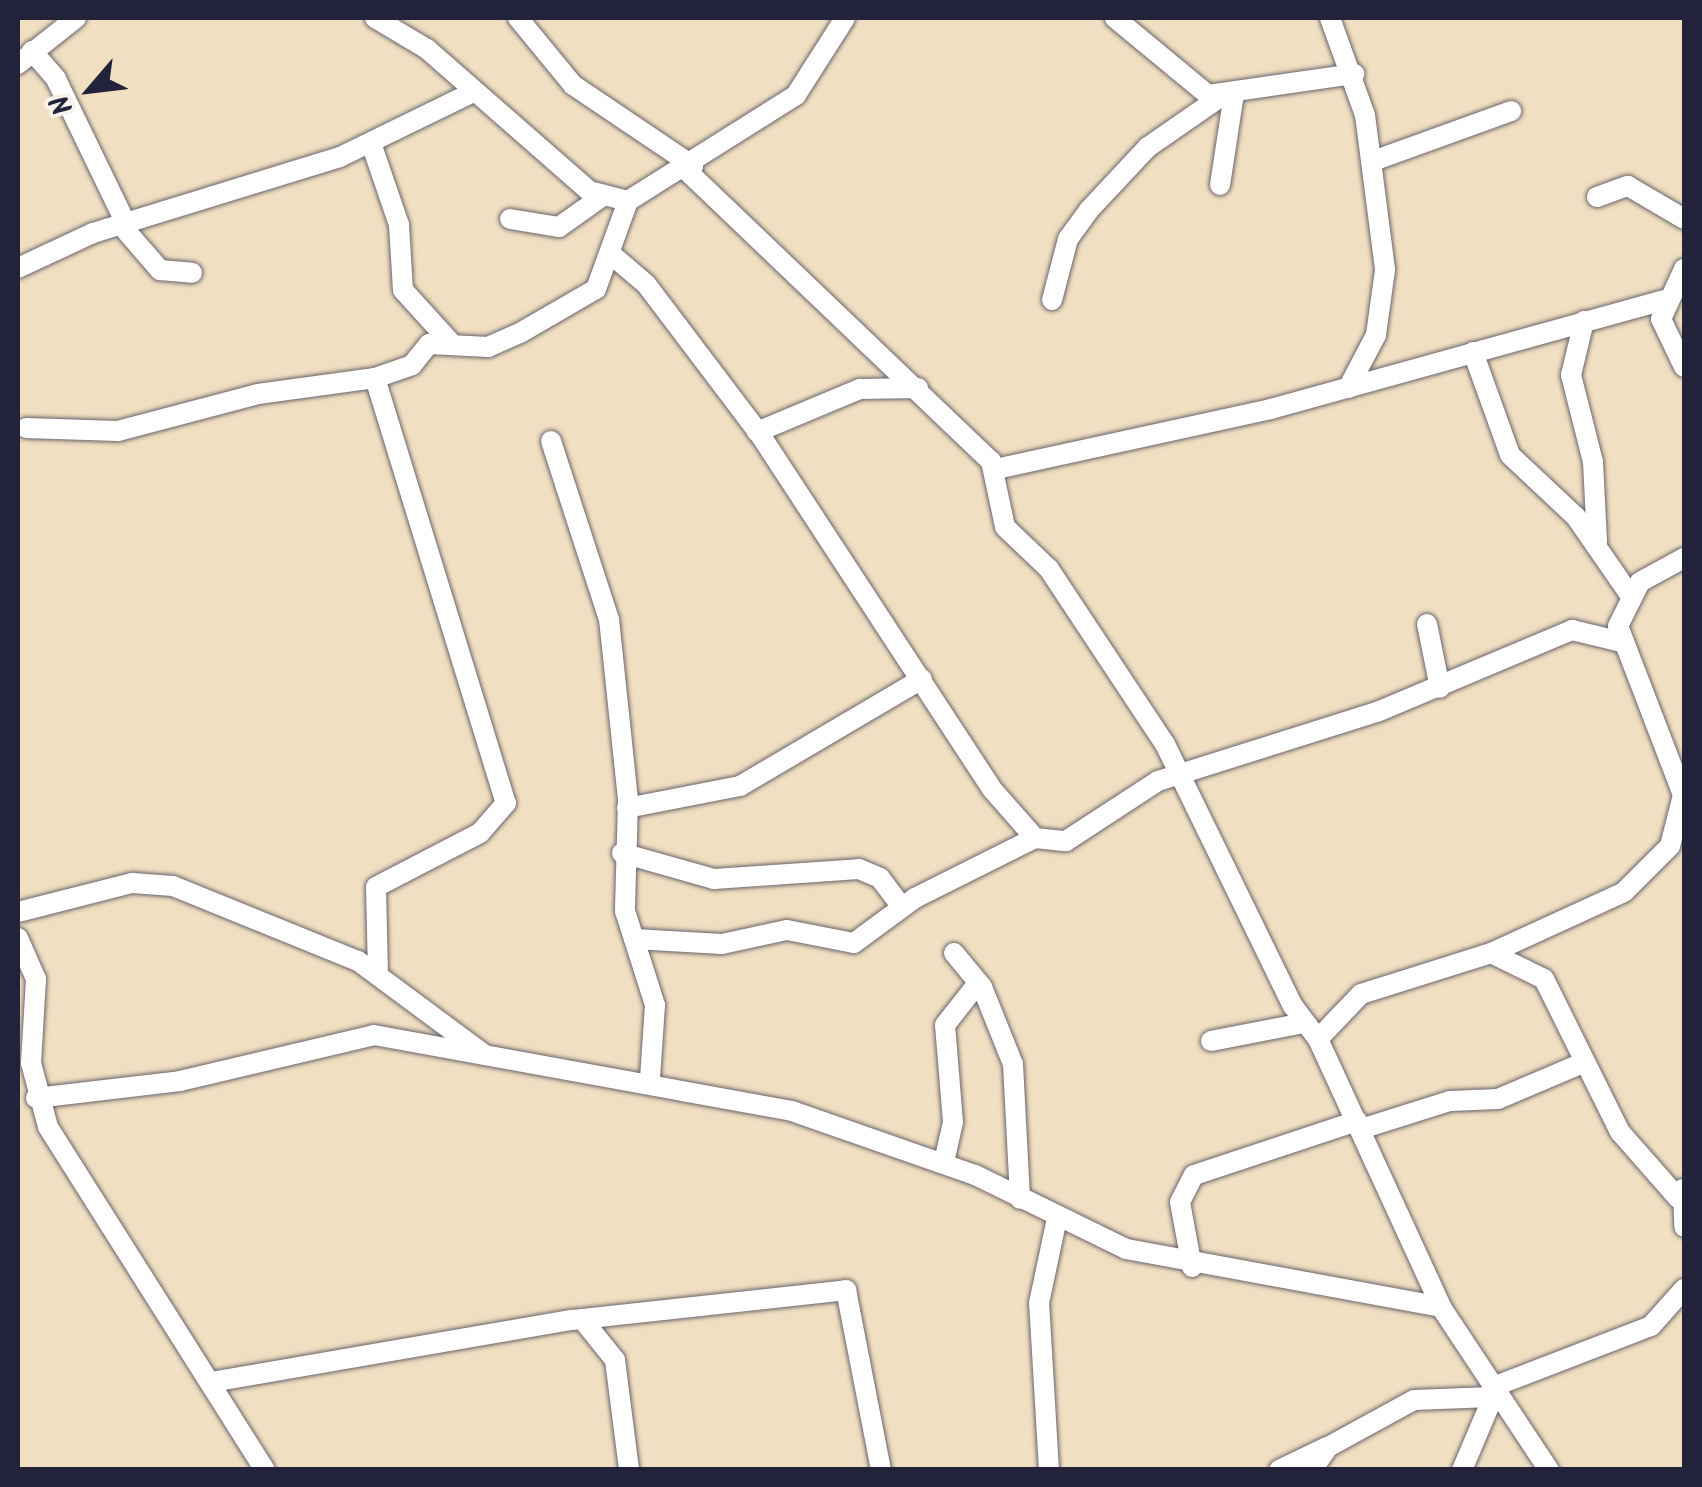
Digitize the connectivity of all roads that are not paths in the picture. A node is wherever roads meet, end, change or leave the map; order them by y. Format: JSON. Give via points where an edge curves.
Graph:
{"nodes":[{"id":1,"x":76,"y":18,"type":"edge"},
{"id":2,"x":376,"y":18,"type":"edge"},
{"id":3,"x":518,"y":18,"type":"edge"},
{"id":4,"x":842,"y":18,"type":"edge"},
{"id":5,"x":1115,"y":18,"type":"edge"},
{"id":6,"x":1330,"y":18,"type":"edge"},
{"id":7,"x":25,"y":57,"type":"edge"},
{"id":8,"x":1354,"y":74,"type":"junction"},
{"id":9,"x":468,"y":94,"type":"junction"},
{"id":10,"x":1229,"y":94,"type":"junction"},
{"id":11,"x":1511,"y":110,"type":"dead end"},
{"id":12,"x":371,"y":143,"type":"junction"},
{"id":13,"x":1373,"y":160,"type":"junction"},
{"id":14,"x":689,"y":168,"type":"junction"},
{"id":15,"x":1220,"y":184,"type":"dead end"},
{"id":16,"x":1597,"y":197,"type":"dead end"},
{"id":17,"x":600,"y":198,"type":"junction"},
{"id":18,"x":628,"y":201,"type":"junction"},
{"id":19,"x":510,"y":219,"type":"dead end"},
{"id":20,"x":1684,"y":219,"type":"edge"},
{"id":21,"x":124,"y":225,"type":"junction"},
{"id":22,"x":613,"y":256,"type":"junction"},
{"id":23,"x":18,"y":268,"type":"edge"},
{"id":24,"x":1684,"y":269,"type":"edge"},
{"id":25,"x":192,"y":274,"type":"dead end"},
{"id":26,"x":1052,"y":300,"type":"dead end"},
{"id":27,"x":1663,"y":300,"type":"junction"},
{"id":28,"x":1584,"y":322,"type":"junction"},
{"id":29,"x":452,"y":344,"type":"junction"},
{"id":30,"x":1473,"y":352,"type":"junction"},
{"id":31,"x":1684,"y":368,"type":"edge"},
{"id":32,"x":375,"y":378,"type":"junction"},
{"id":33,"x":918,"y":388,"type":"junction"},
{"id":34,"x":1348,"y":388,"type":"junction"},
{"id":35,"x":26,"y":428,"type":"dead end"},
{"id":36,"x":758,"y":432,"type":"junction"},
{"id":37,"x":550,"y":441,"type":"dead end"},
{"id":38,"x":996,"y":470,"type":"junction"},
{"id":39,"x":1596,"y":542,"type":"junction"},
{"id":40,"x":1684,"y":558,"type":"edge"},
{"id":41,"x":1630,"y":594,"type":"junction"},
{"id":42,"x":1426,"y":624,"type":"dead end"},
{"id":43,"x":1622,"y":642,"type":"junction"},
{"id":44,"x":922,"y":679,"type":"junction"},
{"id":45,"x":1440,"y":688,"type":"junction"},
{"id":46,"x":1675,"y":740,"type":"edge"},
{"id":47,"x":1680,"y":773,"type":"edge"},
{"id":48,"x":1181,"y":775,"type":"junction"},
{"id":49,"x":627,"y":808,"type":"junction"},
{"id":50,"x":1036,"y":838,"type":"junction"},
{"id":51,"x":622,"y":853,"type":"junction"},
{"id":52,"x":902,"y":907,"type":"junction"},
{"id":53,"x":18,"y":912,"type":"edge"},
{"id":54,"x":18,"y":938,"type":"edge"},
{"id":55,"x":634,"y":939,"type":"junction"},
{"id":56,"x":1490,"y":953,"type":"junction"},
{"id":57,"x":954,"y":954,"type":"dead end"},
{"id":58,"x":378,"y":972,"type":"junction"},
{"id":59,"x":978,"y":983,"type":"junction"},
{"id":60,"x":1311,"y":1031,"type":"junction"},
{"id":61,"x":1212,"y":1041,"type":"dead end"},
{"id":62,"x":486,"y":1055,"type":"junction"},
{"id":63,"x":1583,"y":1062,"type":"junction"},
{"id":64,"x":650,"y":1079,"type":"junction"},
{"id":65,"x":36,"y":1098,"type":"junction"},
{"id":66,"x":1359,"y":1125,"type":"junction"},
{"id":67,"x":944,"y":1162,"type":"junction"},
{"id":68,"x":1681,"y":1193,"type":"edge"},
{"id":69,"x":1020,"y":1199,"type":"junction"},
{"id":70,"x":1057,"y":1218,"type":"junction"},
{"id":71,"x":1684,"y":1227,"type":"edge"},
{"id":72,"x":1192,"y":1267,"type":"junction"},
{"id":73,"x":1684,"y":1289,"type":"edge"},
{"id":74,"x":1441,"y":1307,"type":"junction"},
{"id":75,"x":582,"y":1319,"type":"junction"},
{"id":76,"x":212,"y":1382,"type":"junction"},
{"id":77,"x":1494,"y":1391,"type":"junction"},
{"id":78,"x":1328,"y":1446,"type":"junction"},
{"id":79,"x":265,"y":1470,"type":"edge"},
{"id":80,"x":629,"y":1470,"type":"edge"},
{"id":81,"x":881,"y":1470,"type":"edge"},
{"id":82,"x":1049,"y":1470,"type":"edge"},
{"id":83,"x":1279,"y":1470,"type":"edge"},
{"id":84,"x":1312,"y":1470,"type":"edge"},
{"id":85,"x":1462,"y":1470,"type":"edge"},
{"id":86,"x":1549,"y":1470,"type":"edge"}],
"edges":[{"from":1,"to":7,"type":"street"},
{"from":2,"to":9,"type":"street","via":[[426,49]]},
{"from":3,"to":14,"type":"street","via":[[573,85]]},
{"from":4,"to":14,"type":"street","via":[[796,95]]},
{"from":5,"to":10,"type":"street","via":[[1196,90]]},
{"from":6,"to":8,"type":"street"},
{"from":7,"to":21,"type":"street","via":[[56,79]]},
{"from":8,"to":10,"type":"street","via":[[1308,74]]},
{"from":8,"to":13,"type":"street"},
{"from":9,"to":12,"type":"street","via":[[418,112]]},
{"from":9,"to":17,"type":"street"},
{"from":10,"to":15,"type":"street"},
{"from":10,"to":26,"type":"street","via":[[1148,146],[1089,210],[1068,239]]},
{"from":11,"to":13,"type":"street"},
{"from":12,"to":21,"type":"street","via":[[232,197]]},
{"from":12,"to":29,"type":"street","via":[[399,226],[403,290]]},
{"from":13,"to":34,"type":"street","via":[[1382,302]]},
{"from":14,"to":18,"type":"street"},
{"from":14,"to":33,"type":"street"},
{"from":16,"to":20,"type":"street","via":[[1628,186]]},
{"from":17,"to":18,"type":"street"},
{"from":17,"to":19,"type":"street","via":[[558,227]]},
{"from":18,"to":22,"type":"street"},
{"from":21,"to":23,"type":"street"},
{"from":21,"to":25,"type":"street","via":[[160,270]]},
{"from":22,"to":29,"type":"street","via":[[596,289],[561,312],[494,346]]},
{"from":22,"to":36,"type":"street","via":[[646,284]]},
{"from":24,"to":27,"type":"street"},
{"from":27,"to":28,"type":"street"},
{"from":27,"to":31,"type":"street","via":[[1664,334]]},
{"from":28,"to":30,"type":"street"},
{"from":28,"to":39,"type":"street","via":[[1571,375],[1594,462]]},
{"from":29,"to":32,"type":"street","via":[[430,344],[412,365]]},
{"from":30,"to":34,"type":"street"},
{"from":30,"to":39,"type":"street","via":[[1510,455]]},
{"from":32,"to":35,"type":"street","via":[[258,394],[118,431]]},
{"from":32,"to":58,"type":"street","via":[[506,803],[480,833],[376,887]]},
{"from":33,"to":36,"type":"street","via":[[860,389]]},
{"from":33,"to":38,"type":"street"},
{"from":34,"to":38,"type":"street"},
{"from":36,"to":44,"type":"street"},
{"from":37,"to":49,"type":"street","via":[[609,618]]},
{"from":38,"to":48,"type":"street","via":[[1006,526],[1050,569]]},
{"from":39,"to":41,"type":"street"},
{"from":40,"to":41,"type":"street"},
{"from":41,"to":43,"type":"street"},
{"from":42,"to":45,"type":"street"},
{"from":43,"to":45,"type":"street","via":[[1572,630]]},
{"from":43,"to":46,"type":"street"},
{"from":44,"to":49,"type":"street","via":[[740,786]]},
{"from":44,"to":50,"type":"street","via":[[991,788]]},
{"from":45,"to":48,"type":"street"},
{"from":46,"to":47,"type":"street"},
{"from":47,"to":56,"type":"street","via":[[1680,825],[1643,876]]},
{"from":48,"to":50,"type":"street","via":[[1134,791],[1066,841]]},
{"from":48,"to":60,"type":"street"},
{"from":49,"to":51,"type":"street"},
{"from":50,"to":52,"type":"street"},
{"from":51,"to":52,"type":"street","via":[[714,879],[859,869],[880,878]]},
{"from":51,"to":55,"type":"street"},
{"from":52,"to":55,"type":"street","via":[[843,946],[787,930],[722,944]]},
{"from":53,"to":58,"type":"street","via":[[132,882],[173,886]]},
{"from":54,"to":65,"type":"street","via":[[36,979]]},
{"from":55,"to":64,"type":"street","via":[[654,988]]},
{"from":56,"to":60,"type":"street","via":[[1361,994]]},
{"from":56,"to":63,"type":"street","via":[[1540,973]]},
{"from":57,"to":59,"type":"street"},
{"from":58,"to":62,"type":"street"},
{"from":59,"to":67,"type":"street","via":[[944,1025],[953,1122]]},
{"from":59,"to":69,"type":"street","via":[[1013,1064]]},
{"from":60,"to":61,"type":"street"},
{"from":60,"to":66,"type":"street"},
{"from":62,"to":64,"type":"street"},
{"from":62,"to":65,"type":"street","via":[[374,1036],[180,1081]]},
{"from":63,"to":66,"type":"street","via":[[1498,1099],[1450,1101]]},
{"from":63,"to":68,"type":"street","via":[[1620,1132]]},
{"from":64,"to":67,"type":"street","via":[[840,1124]]},
{"from":65,"to":76,"type":"street"},
{"from":66,"to":72,"type":"street","via":[[1194,1175],[1180,1202]]},
{"from":66,"to":74,"type":"street"},
{"from":67,"to":69,"type":"street"},
{"from":68,"to":71,"type":"street"},
{"from":69,"to":70,"type":"street"},
{"from":70,"to":72,"type":"street"},
{"from":70,"to":82,"type":"street","via":[[1039,1302]]},
{"from":72,"to":74,"type":"street"},
{"from":73,"to":77,"type":"street","via":[[1650,1326]]},
{"from":74,"to":77,"type":"street"},
{"from":75,"to":76,"type":"street"},
{"from":75,"to":80,"type":"street","via":[[615,1360]]},
{"from":75,"to":81,"type":"street","via":[[846,1290]]},
{"from":76,"to":79,"type":"street"},
{"from":77,"to":78,"type":"street","via":[[1414,1400]]},
{"from":77,"to":85,"type":"street"},
{"from":77,"to":86,"type":"street"},
{"from":78,"to":83,"type":"street"},
{"from":78,"to":84,"type":"street"}]}
